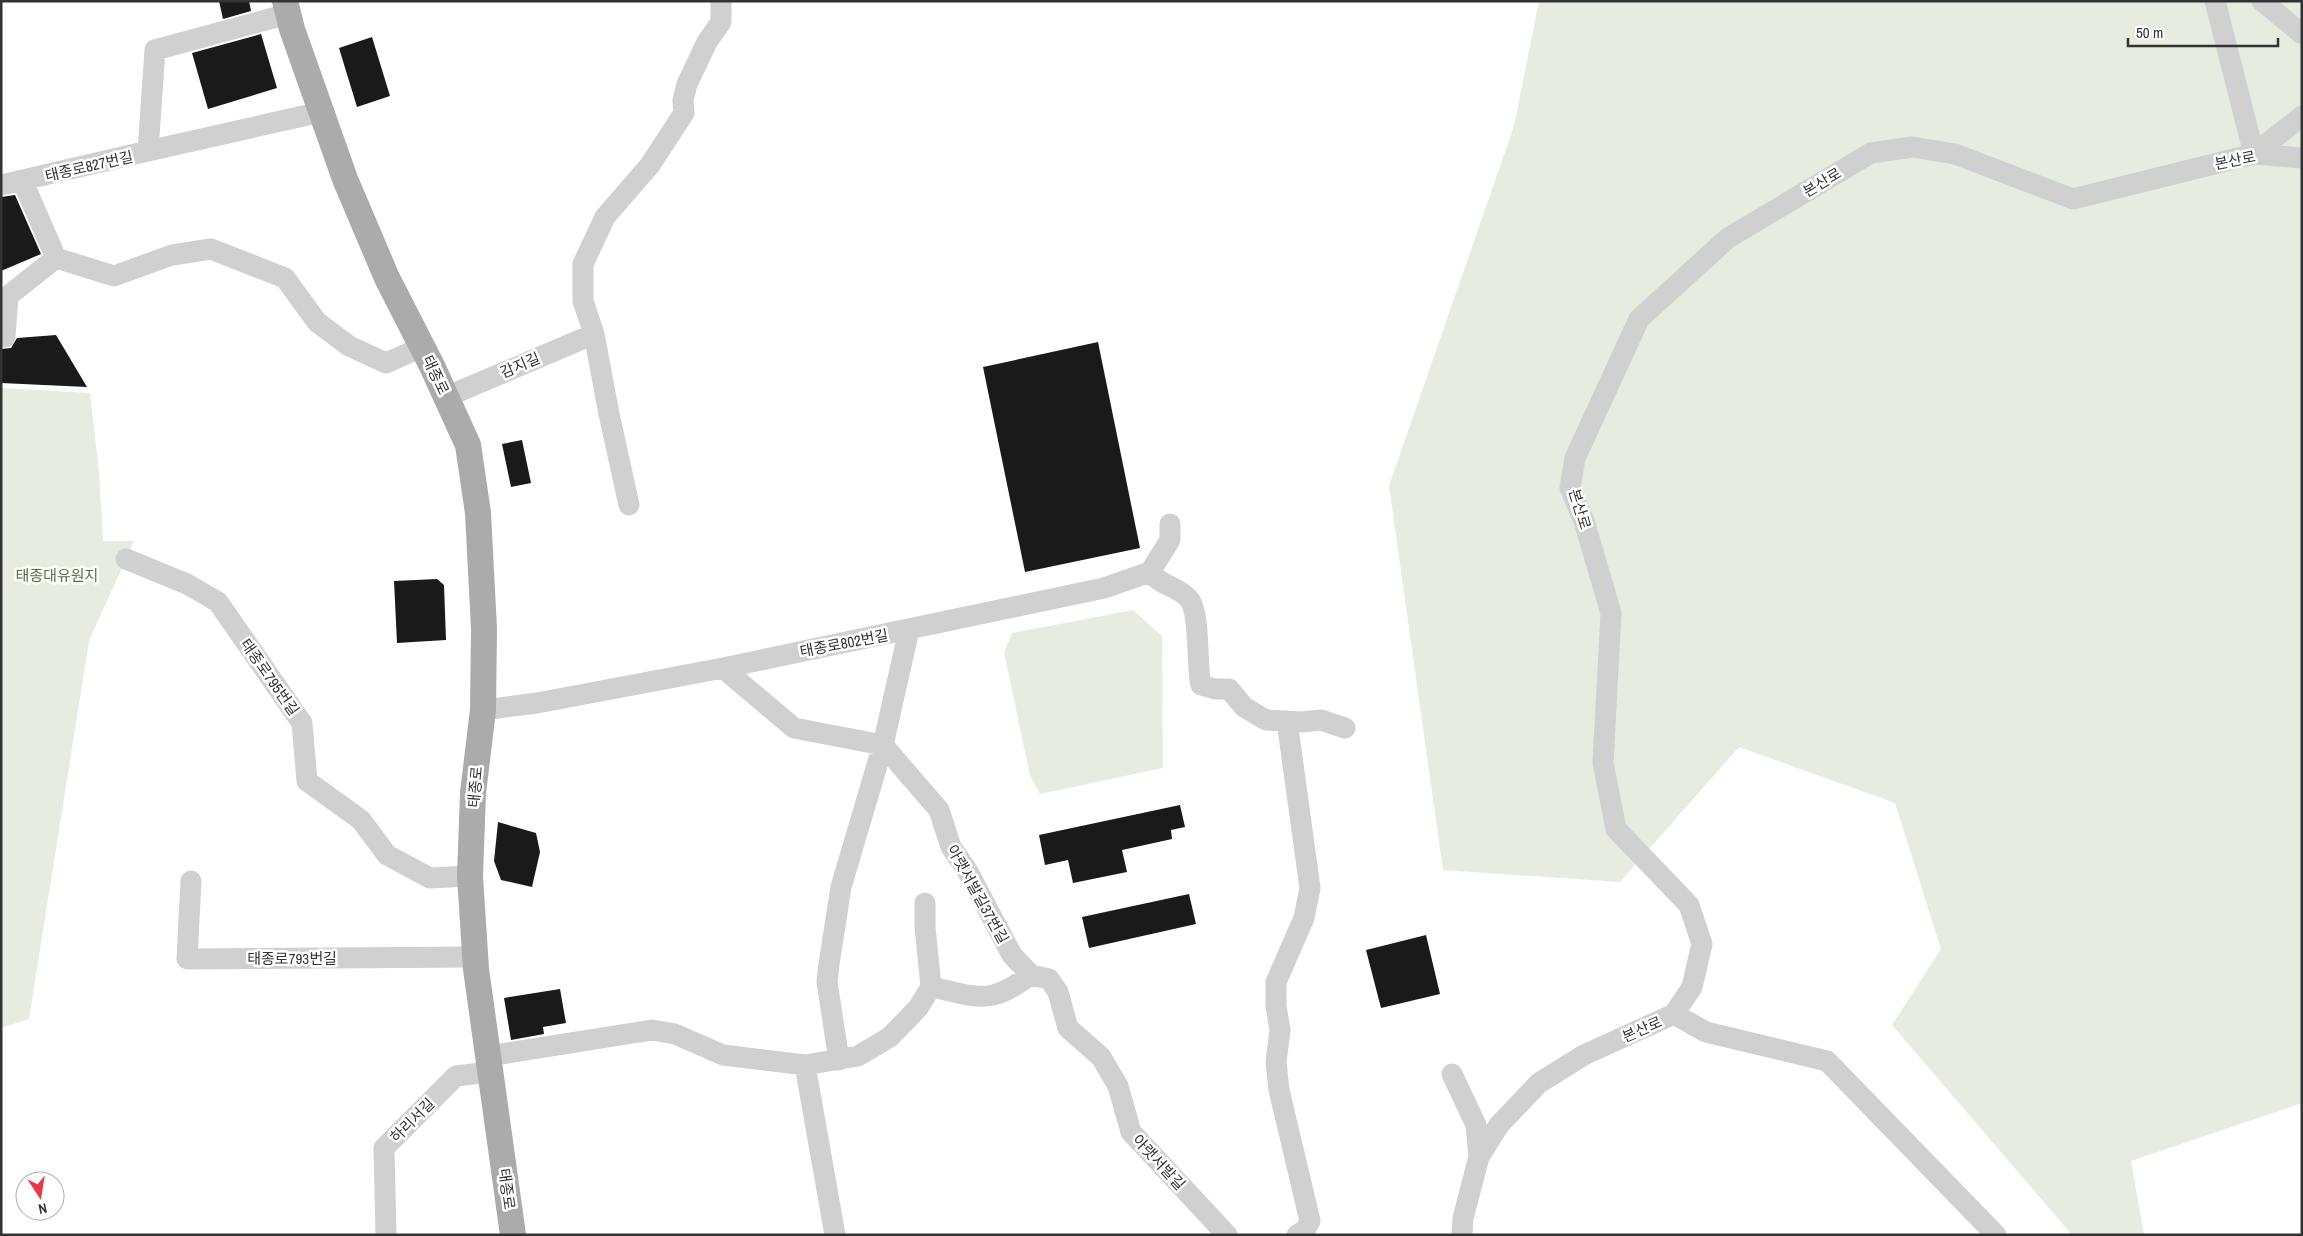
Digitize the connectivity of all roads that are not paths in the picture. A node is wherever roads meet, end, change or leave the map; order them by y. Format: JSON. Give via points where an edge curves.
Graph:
{"nodes":[{"id":1,"x":720,"y":1,"type":"edge"},
{"id":2,"x":2215,"y":1,"type":"edge"},
{"id":3,"x":2262,"y":1,"type":"edge"},
{"id":4,"x":287,"y":8,"type":"edge"},
{"id":5,"x":2302,"y":34,"type":"edge"},
{"id":6,"x":321,"y":112,"type":"junction"},
{"id":7,"x":2302,"y":116,"type":"edge"},
{"id":8,"x":148,"y":152,"type":"junction"},
{"id":9,"x":2254,"y":154,"type":"junction"},
{"id":10,"x":2302,"y":158,"type":"edge"},
{"id":11,"x":23,"y":182,"type":"junction"},
{"id":12,"x":1,"y":185,"type":"edge"},
{"id":13,"x":56,"y":258,"type":"junction"},
{"id":14,"x":594,"y":334,"type":"junction"},
{"id":15,"x":5,"y":337,"type":"dead end"},
{"id":16,"x":422,"y":347,"type":"junction"},
{"id":17,"x":446,"y":397,"type":"junction"},
{"id":18,"x":629,"y":505,"type":"dead end"},
{"id":19,"x":1170,"y":524,"type":"dead end"},
{"id":20,"x":126,"y":559,"type":"dead end"},
{"id":21,"x":1150,"y":572,"type":"junction"},
{"id":22,"x":909,"y":630,"type":"junction"},
{"id":23,"x":723,"y":668,"type":"junction"},
{"id":24,"x":483,"y":710,"type":"junction"},
{"id":25,"x":1287,"y":721,"type":"junction"},
{"id":26,"x":1345,"y":728,"type":"dead end"},
{"id":27,"x":883,"y":744,"type":"junction"},
{"id":28,"x":470,"y":876,"type":"junction"},
{"id":29,"x":191,"y":881,"type":"dead end"},
{"id":30,"x":925,"y":903,"type":"dead end"},
{"id":31,"x":475,"y":958,"type":"junction"},
{"id":32,"x":1040,"y":977,"type":"junction"},
{"id":33,"x":931,"y":987,"type":"junction"},
{"id":34,"x":1674,"y":1014,"type":"junction"},
{"id":35,"x":839,"y":1060,"type":"junction"},
{"id":36,"x":489,"y":1064,"type":"junction"},
{"id":37,"x":805,"y":1065,"type":"junction"},
{"id":38,"x":1452,"y":1074,"type":"dead end"},
{"id":39,"x":1479,"y":1157,"type":"junction"},
{"id":40,"x":386,"y":1235,"type":"edge"},
{"id":41,"x":513,"y":1235,"type":"edge"},
{"id":42,"x":835,"y":1235,"type":"edge"},
{"id":43,"x":1227,"y":1235,"type":"edge"},
{"id":44,"x":1296,"y":1235,"type":"edge"},
{"id":45,"x":1462,"y":1235,"type":"edge"},
{"id":46,"x":1996,"y":1235,"type":"edge"}],
"edges":[{"from":1,"to":14,"type":"street","via":[[722,22],[707,42],[687,84],[684,113],[650,165],[605,217],[583,264],[583,301]]},
{"from":2,"to":9,"type":"street"},
{"from":3,"to":5,"type":"street"},
{"from":4,"to":6,"type":"main road","name":"태종로"},
{"from":4,"to":8,"type":"street","name":"태종로827번길","via":[[155,50]]},
{"from":6,"to":8,"type":"street"},
{"from":6,"to":16,"type":"main road","name":"태종로","via":[[387,278]]},
{"from":7,"to":9,"type":"street"},
{"from":8,"to":11,"type":"street","name":"태종로827번길"},
{"from":9,"to":10,"type":"street","name":"본산로"},
{"from":9,"to":34,"type":"street","name":"본산로","via":[[2073,199],[1955,154],[1912,147],[1871,153],[1728,238],[1639,319],[1575,458],[1570,488],[1584,521],[1611,613],[1603,764],[1616,828],[1689,905],[1702,944],[1692,987]]},
{"from":11,"to":12,"type":"street","name":"태종로827번길"},
{"from":11,"to":13,"type":"street"},
{"from":13,"to":15,"type":"street","via":[[8,296]]},
{"from":13,"to":16,"type":"street","name":"태종로","via":[[114,276],[172,256],[211,249],[285,278],[317,322],[349,346],[386,363]]},
{"from":14,"to":17,"type":"street","name":"감지길"},
{"from":14,"to":18,"type":"street"},
{"from":16,"to":17,"type":"main road","name":"태종로"},
{"from":17,"to":24,"type":"main road","name":"태종로","via":[[468,445],[478,512],[484,628]]},
{"from":19,"to":21,"type":"street","via":[[1170,540]]},
{"from":20,"to":28,"type":"street","name":"태종로795번길","via":[[187,584],[218,602],[302,723],[307,781],[360,820],[387,855],[430,878]]},
{"from":21,"to":22,"type":"street","name":"태종로802번길","via":[[1104,588]]},
{"from":21,"to":25,"type":"street","via":[[1157,580],[1188,597],[1194,606],[1201,686],[1229,689],[1244,707],[1266,720]]},
{"from":22,"to":23,"type":"street","name":"태종로802번길"},
{"from":22,"to":27,"type":"street"},
{"from":23,"to":24,"type":"street","name":"태종로802번길"},
{"from":23,"to":27,"type":"street","via":[[794,728]]},
{"from":24,"to":28,"type":"main road","name":"태종로","via":[[473,792]]},
{"from":25,"to":26,"type":"street","via":[[1321,720]]},
{"from":25,"to":44,"type":"street","via":[[1310,888],[1304,918],[1276,982],[1280,1030],[1276,1062],[1279,1090],[1310,1221],[1306,1230]]},
{"from":27,"to":32,"type":"street","name":"아랫서발길37번길","via":[[939,810],[951,848],[967,870],[1012,955]]},
{"from":27,"to":35,"type":"street","via":[[840,887],[829,964],[827,982]]},
{"from":28,"to":31,"type":"main road","name":"태종로"},
{"from":29,"to":31,"type":"street","name":"태종로793번길","via":[[187,959]]},
{"from":30,"to":33,"type":"street"},
{"from":31,"to":36,"type":"main road","name":"태종로"},
{"from":32,"to":33,"type":"street","via":[[993,995],[976,996]]},
{"from":32,"to":43,"type":"street","name":"아랫서발길","via":[[1058,992],[1068,1028],[1101,1057],[1118,1086],[1131,1132]]},
{"from":33,"to":35,"type":"street","name":"하리서길","via":[[918,1008],[890,1037],[858,1056]]},
{"from":34,"to":39,"type":"street","name":"본산로","via":[[1584,1055],[1539,1083],[1499,1125]]},
{"from":34,"to":46,"type":"street","via":[[1706,1032],[1827,1061]]},
{"from":35,"to":37,"type":"street","name":"하리서길"},
{"from":36,"to":37,"type":"street","name":"하리서길","via":[[652,1030],[675,1034],[722,1055]]},
{"from":36,"to":40,"type":"street","name":"하리서길","via":[[456,1076],[384,1148]]},
{"from":36,"to":41,"type":"main road","name":"태종로"},
{"from":37,"to":42,"type":"street"},
{"from":38,"to":39,"type":"street","via":[[1476,1126]]},
{"from":39,"to":45,"type":"street","name":"본산로","via":[[1463,1218]]}]}
